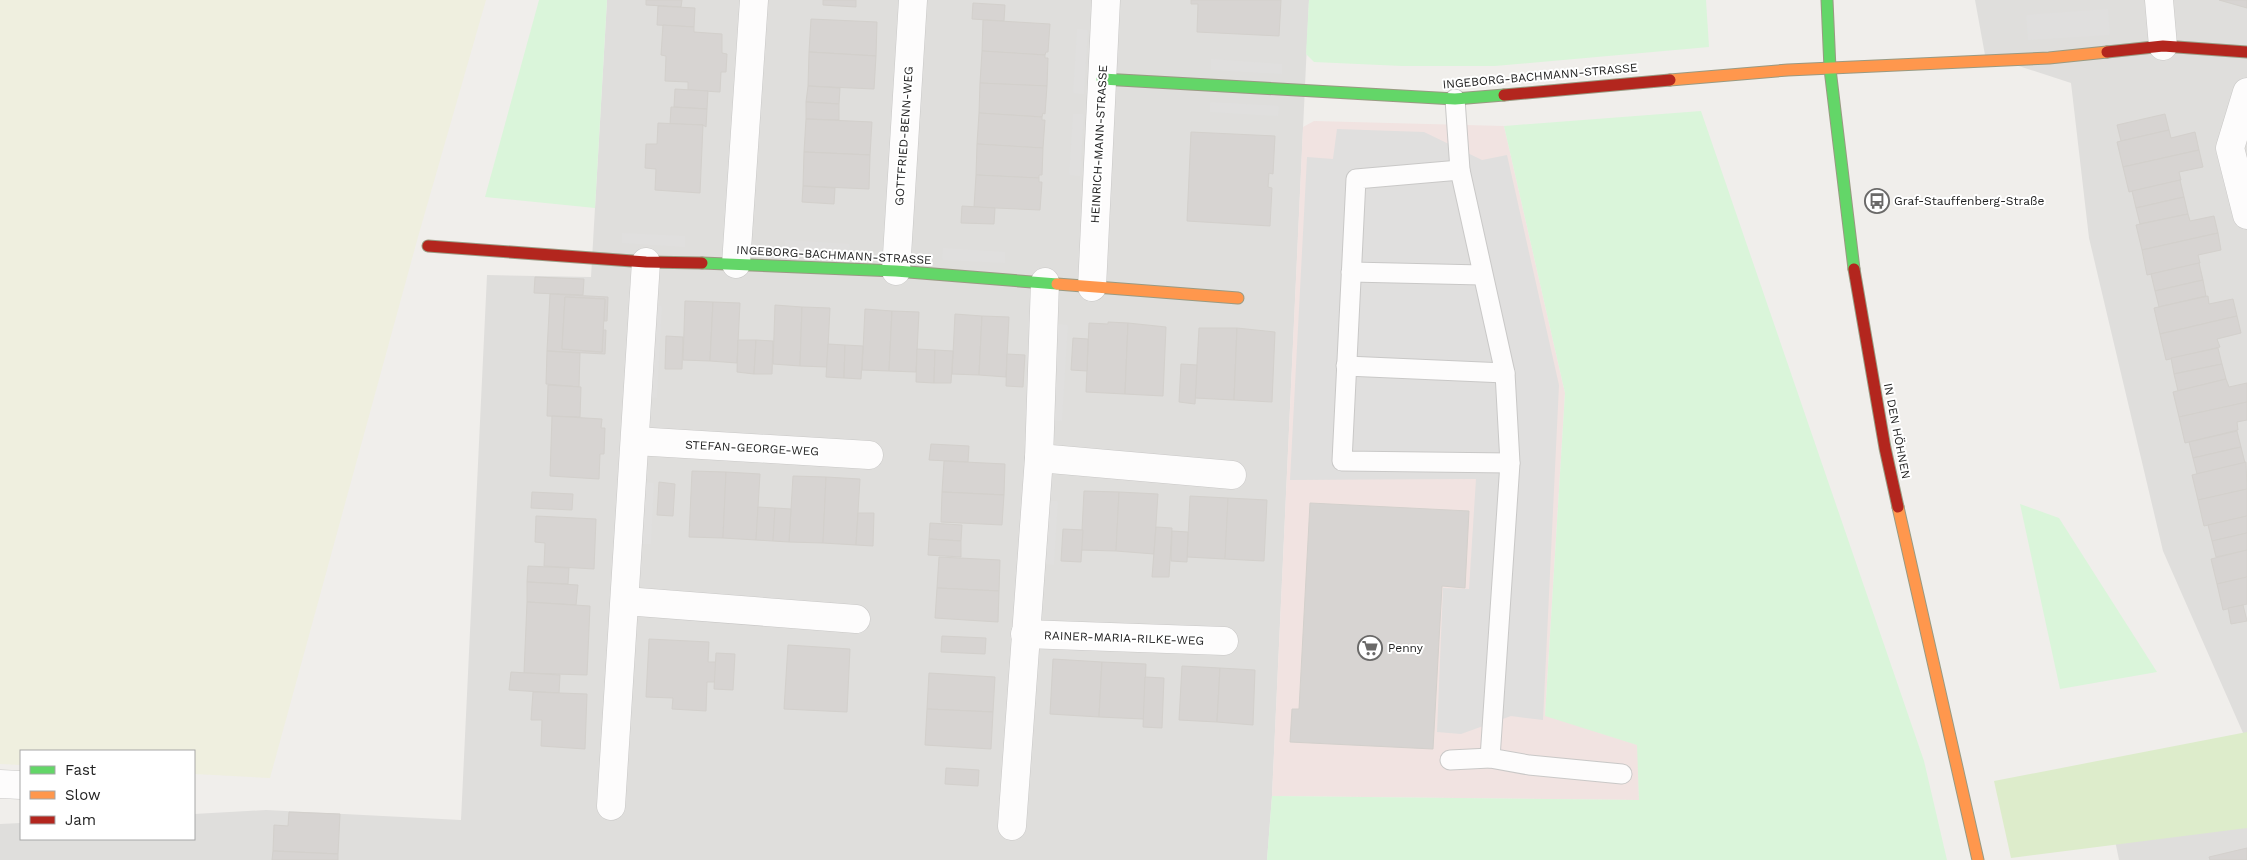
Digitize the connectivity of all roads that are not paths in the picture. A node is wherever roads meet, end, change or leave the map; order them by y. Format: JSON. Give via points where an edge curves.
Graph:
{"nodes":[{"id":1,"x":754,"y":0,"type":"edge"},
{"id":2,"x":913,"y":0,"type":"edge"},
{"id":3,"x":1106,"y":0,"type":"edge"},
{"id":4,"x":1827,"y":0,"type":"edge"},
{"id":5,"x":2159,"y":0,"type":"edge"},
{"id":6,"x":2163,"y":46,"type":"junction"},
{"id":7,"x":2247,"y":52,"type":"edge"},
{"id":8,"x":1830,"y":69,"type":"junction"},
{"id":9,"x":1102,"y":79,"type":"junction"},
{"id":10,"x":2247,"y":92,"type":"edge"},
{"id":11,"x":1455,"y":99,"type":"junction"},
{"id":12,"x":1460,"y":170,"type":"junction"},
{"id":13,"x":2247,"y":215,"type":"edge"},
{"id":14,"x":428,"y":246,"type":"dead end"},
{"id":15,"x":646,"y":262,"type":"junction"},
{"id":16,"x":736,"y":264,"type":"junction"},
{"id":17,"x":896,"y":271,"type":"junction"},
{"id":18,"x":1350,"y":272,"type":"junction"},
{"id":19,"x":1482,"y":275,"type":"junction"},
{"id":20,"x":1045,"y":282,"type":"junction"},
{"id":21,"x":1092,"y":287,"type":"junction"},
{"id":22,"x":1238,"y":298,"type":"dead end"},
{"id":23,"x":1346,"y":366,"type":"junction"},
{"id":24,"x":1505,"y":373,"type":"junction"},
{"id":25,"x":635,"y":441,"type":"junction"},
{"id":26,"x":869,"y":455,"type":"dead end"},
{"id":27,"x":1039,"y":458,"type":"junction"},
{"id":28,"x":1510,"y":463,"type":"junction"},
{"id":29,"x":1232,"y":474,"type":"dead end"},
{"id":30,"x":625,"y":601,"type":"junction"},
{"id":31,"x":856,"y":619,"type":"dead end"},
{"id":32,"x":1025,"y":634,"type":"junction"},
{"id":33,"x":1224,"y":641,"type":"dead end"},
{"id":34,"x":1490,"y":758,"type":"junction"},
{"id":35,"x":1450,"y":760,"type":"dead end"},
{"id":36,"x":1622,"y":774,"type":"dead end"},
{"id":37,"x":0,"y":784,"type":"edge"},
{"id":38,"x":20,"y":785,"type":"edge"},
{"id":39,"x":611,"y":806,"type":"dead end"},
{"id":40,"x":1012,"y":826,"type":"dead end"},
{"id":41,"x":1978,"y":860,"type":"edge"}],
"edges":[{"from":1,"to":16,"type":"street"},
{"from":2,"to":17,"type":"street","name":"GOTTFRIED-BENN-WEG"},
{"from":3,"to":9,"type":"street","name":"HEINRICH-MANN-STRASSE"},
{"from":4,"to":8,"type":"street","name":"IN DEN HÖHNEN"},
{"from":5,"to":6,"type":"street"},
{"from":6,"to":7,"type":"street"},
{"from":6,"to":8,"type":"street","via":[[2049,58]]},
{"from":8,"to":11,"type":"street","name":"INGEBORG-BACHMANN-STRASSE"},
{"from":8,"to":41,"type":"street","name":"IN DEN HÖHNEN","via":[[1856,287],[1885,448]]},
{"from":9,"to":11,"type":"street","name":"INGEBORG-BACHMANN-STRASSE"},
{"from":9,"to":21,"type":"street","name":"HEINRICH-MANN-STRASSE"},
{"from":10,"to":13,"type":"street","via":[[2230,148]]},
{"from":11,"to":12,"type":"lane"},
{"from":12,"to":18,"type":"lane","via":[[1356,180]]},
{"from":12,"to":19,"type":"lane"},
{"from":14,"to":15,"type":"street","name":"INGEBORG-BACHMANN-STRASSE"},
{"from":15,"to":16,"type":"street","name":"INGEBORG-BACHMANN-STRASSE"},
{"from":15,"to":25,"type":"street"},
{"from":16,"to":17,"type":"street","name":"INGEBORG-BACHMANN-STRASSE"},
{"from":17,"to":20,"type":"street","name":"INGEBORG-BACHMANN-STRASSE"},
{"from":18,"to":19,"type":"lane"},
{"from":18,"to":23,"type":"lane"},
{"from":19,"to":24,"type":"lane"},
{"from":20,"to":21,"type":"street","name":"INGEBORG-BACHMANN-STRASSE"},
{"from":20,"to":27,"type":"street"},
{"from":21,"to":22,"type":"street","name":"INGEBORG-BACHMANN-STRASSE"},
{"from":23,"to":24,"type":"lane"},
{"from":23,"to":28,"type":"lane","via":[[1342,461]]},
{"from":24,"to":28,"type":"lane"},
{"from":25,"to":26,"type":"street","name":"STEFAN-GEORGE-WEG"},
{"from":25,"to":30,"type":"street"},
{"from":27,"to":29,"type":"street"},
{"from":27,"to":32,"type":"street"},
{"from":28,"to":34,"type":"lane"},
{"from":30,"to":31,"type":"street"},
{"from":30,"to":39,"type":"street"},
{"from":32,"to":33,"type":"street","name":"RAINER-MARIA-RILKE-WEG"},
{"from":32,"to":40,"type":"street"},
{"from":34,"to":35,"type":"lane"},
{"from":34,"to":36,"type":"lane"},
{"from":37,"to":38,"type":"street"}]}
